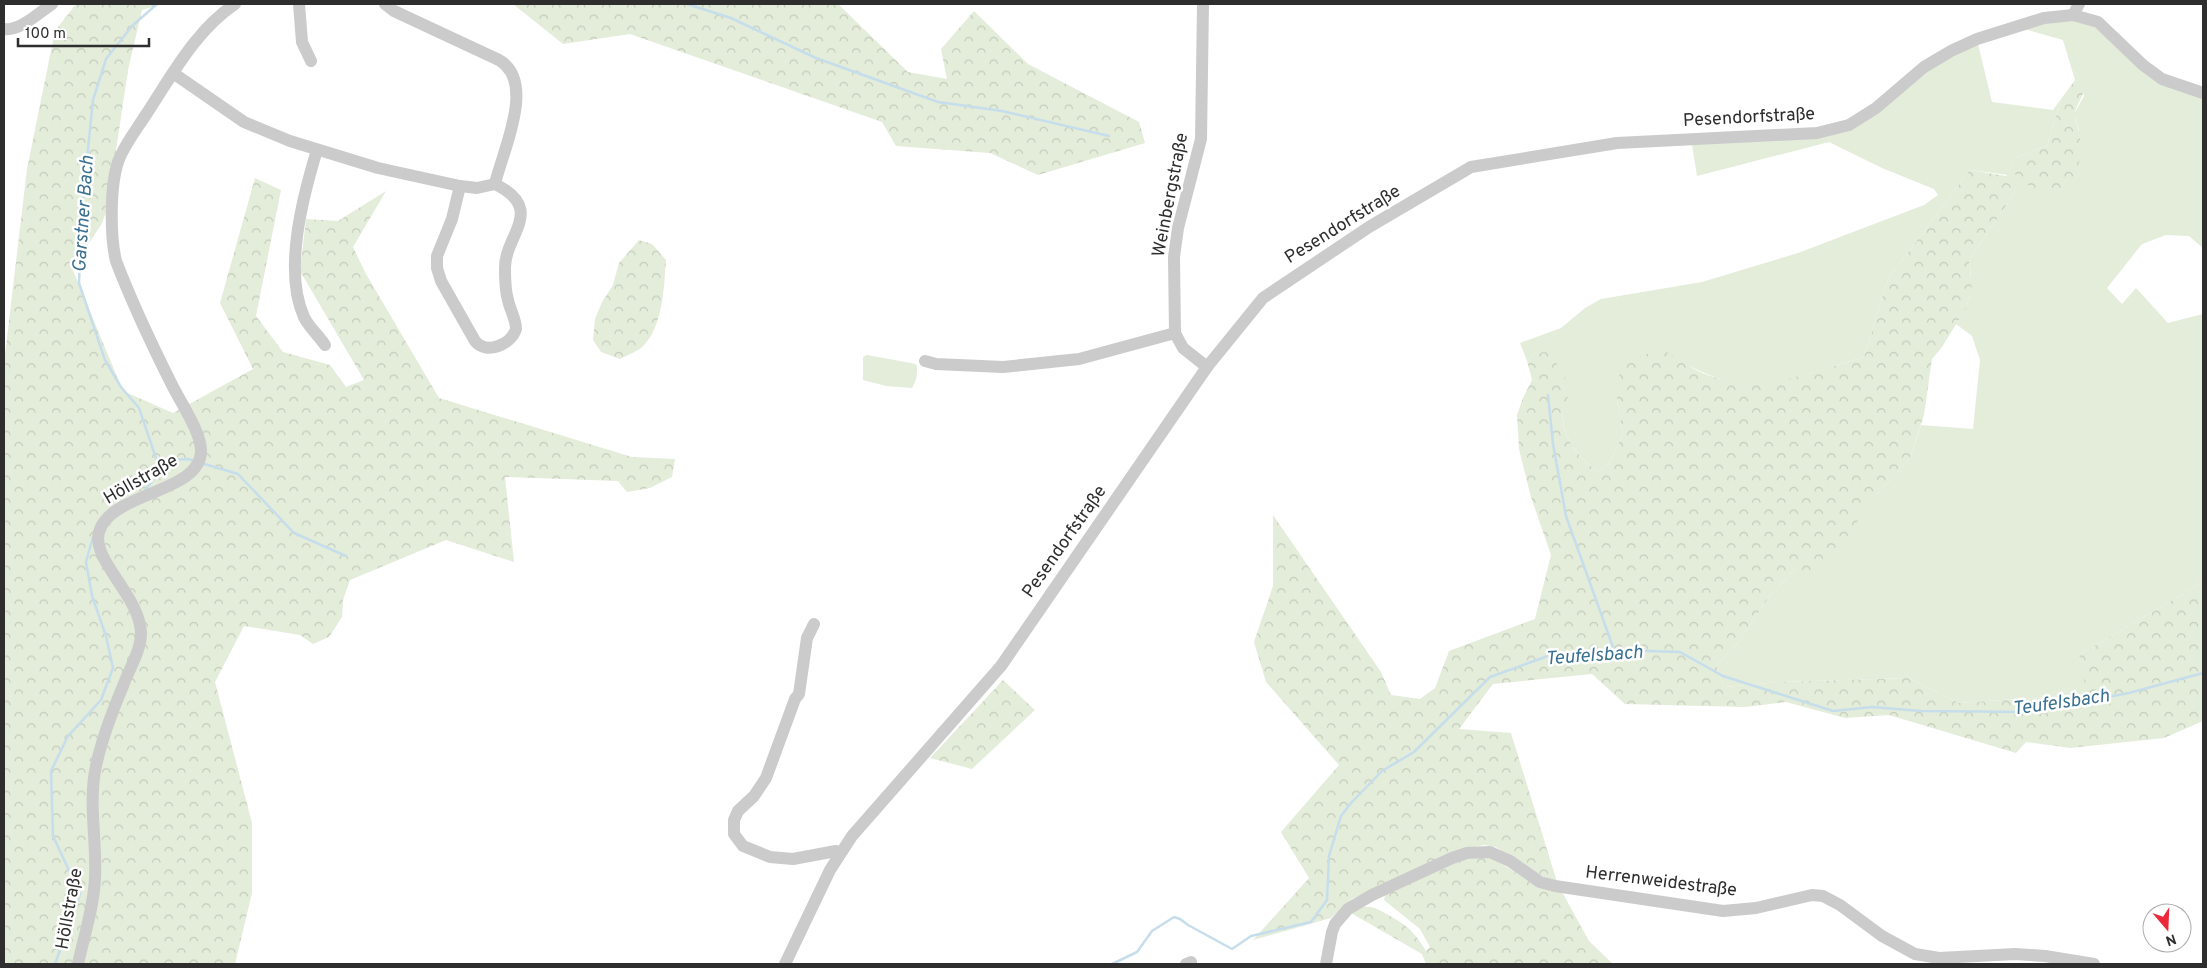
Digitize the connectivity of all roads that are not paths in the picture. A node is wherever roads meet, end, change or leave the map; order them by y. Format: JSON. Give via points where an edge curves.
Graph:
{"nodes":[{"id":1,"x":52,"y":4,"type":"edge"},
{"id":2,"x":235,"y":4,"type":"edge"},
{"id":3,"x":299,"y":4,"type":"edge"},
{"id":4,"x":386,"y":4,"type":"edge"},
{"id":5,"x":1203,"y":4,"type":"edge"},
{"id":6,"x":2076,"y":9,"type":"edge"},
{"id":7,"x":4,"y":29,"type":"edge"},
{"id":8,"x":311,"y":61,"type":"dead end"},
{"id":9,"x":173,"y":73,"type":"junction"},
{"id":10,"x":2203,"y":93,"type":"edge"},
{"id":11,"x":317,"y":150,"type":"junction"},
{"id":12,"x":495,"y":184,"type":"junction"},
{"id":13,"x":460,"y":186,"type":"junction"},
{"id":14,"x":1175,"y":333,"type":"junction"},
{"id":15,"x":325,"y":345,"type":"dead end"},
{"id":16,"x":925,"y":361,"type":"dead end"},
{"id":17,"x":1207,"y":367,"type":"junction"},
{"id":18,"x":813,"y":633,"type":"dead end"},
{"id":19,"x":840,"y":853,"type":"junction"},
{"id":20,"x":78,"y":964,"type":"edge"},
{"id":21,"x":785,"y":964,"type":"edge"},
{"id":22,"x":1326,"y":964,"type":"edge"},
{"id":23,"x":2094,"y":964,"type":"edge"}],
"edges":[{"from":1,"to":7,"type":"street","via":[[18,26]]},
{"from":2,"to":9,"type":"street","name":"Höllstraße","via":[[206,29]]},
{"from":3,"to":8,"type":"street","via":[[302,42]]},
{"from":4,"to":12,"type":"street","via":[[499,60],[511,70],[516,110]]},
{"from":5,"to":14,"type":"street","name":"Weinbergstraße","via":[[1201,139],[1178,228],[1174,257]]},
{"from":6,"to":10,"type":"street","name":"Pesendorfstraße","via":[[2098,22],[2162,79]]},
{"from":6,"to":17,"type":"street","name":"Pesendorfstraße","via":[[1977,39],[1951,51],[1924,67],[1876,108],[1849,125],[1817,133],[1617,143],[1471,167],[1369,227],[1263,298]]},
{"from":9,"to":11,"type":"street","via":[[244,122]]},
{"from":9,"to":20,"type":"street","name":"Höllstraße","via":[[120,156],[112,235],[122,278],[197,434],[201,450],[198,463],[190,474],[120,508],[103,522],[99,531],[97,541],[103,557],[137,613],[140,639],[107,725],[96,766],[92,799],[95,881]]},
{"from":11,"to":13,"type":"street","via":[[378,168]]},
{"from":11,"to":15,"type":"street","via":[[296,242],[296,272],[305,319]]},
{"from":12,"to":13,"type":"street","via":[[476,188]]},
{"from":12,"to":13,"type":"street","via":[[513,197],[521,219],[505,264],[508,299],[516,329],[508,341],[488,349],[475,341],[437,268],[438,251],[452,219]]},
{"from":14,"to":16,"type":"street","via":[[1069,360],[1003,367]]},
{"from":14,"to":17,"type":"street","via":[[1183,348]]},
{"from":17,"to":19,"type":"street","name":"Pesendorfstraße","via":[[1001,666]]},
{"from":18,"to":19,"type":"street","via":[[799,694],[766,778],[738,811],[733,828],[736,840],[743,846],[770,857],[793,859]]},
{"from":19,"to":21,"type":"street","name":"Pesendorfstraße"},
{"from":22,"to":23,"type":"street","name":"Herrenweidestraße","via":[[1335,924],[1348,909],[1452,858],[1480,851],[1499,855],[1530,876],[1554,886],[1713,909],[1748,909],[1800,897],[1823,896],[1840,904],[1902,949],[1927,956],[2015,954]]}]}
